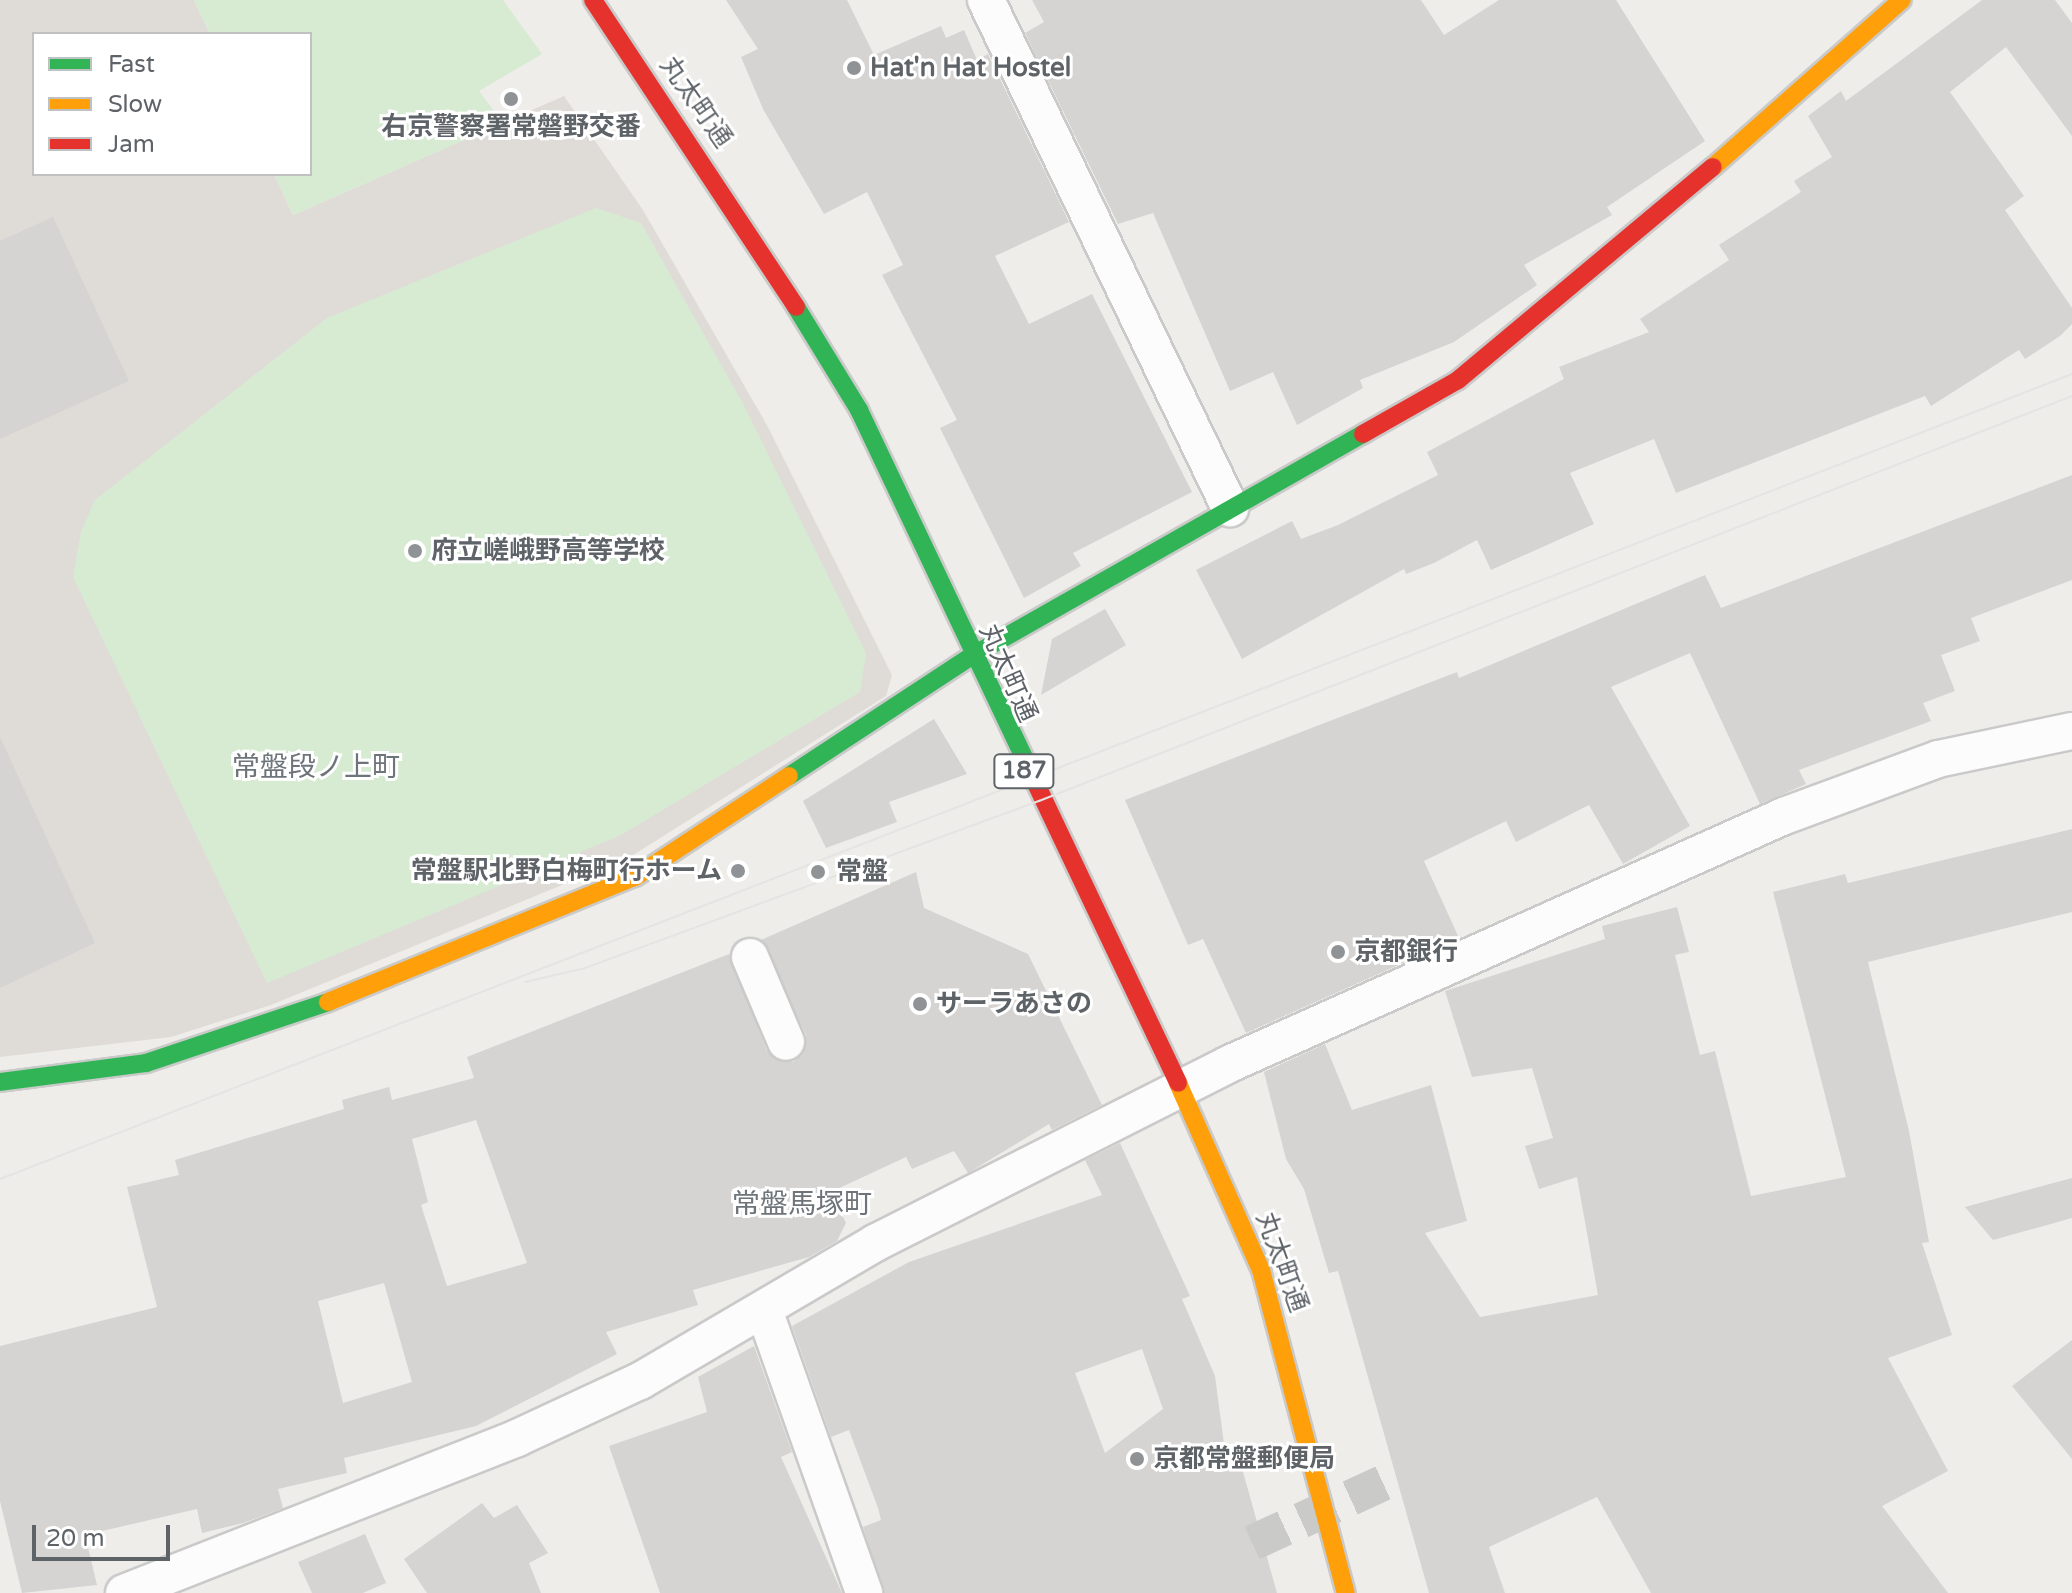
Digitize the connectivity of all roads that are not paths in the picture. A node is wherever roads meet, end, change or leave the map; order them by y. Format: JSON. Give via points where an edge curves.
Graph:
{"nodes":[{"id":1,"x":593,"y":0,"type":"edge"},
{"id":2,"x":986,"y":0,"type":"edge"},
{"id":3,"x":1902,"y":0,"type":"edge"},
{"id":4,"x":1230,"y":508,"type":"junction"},
{"id":5,"x":972,"y":656,"type":"junction"},
{"id":6,"x":2072,"y":731,"type":"edge"},
{"id":7,"x":750,"y":957,"type":"dead end"},
{"id":8,"x":786,"y":1042,"type":"dead end"},
{"id":9,"x":0,"y":1082,"type":"edge"},
{"id":10,"x":1178,"y":1093,"type":"junction"},
{"id":11,"x":764,"y":1310,"type":"junction"},
{"id":12,"x":124,"y":1593,"type":"edge"},
{"id":13,"x":864,"y":1593,"type":"edge"},
{"id":14,"x":1346,"y":1593,"type":"edge"}],
"edges":[{"from":1,"to":5,"type":"street","name":"丸太町通","number":"187","via":[[712,170],[859,410]]},
{"from":2,"to":4,"type":"street"},
{"from":3,"to":4,"type":"street","via":[[1583,282],[1458,380]]},
{"from":4,"to":5,"type":"street"},
{"from":5,"to":9,"type":"street","via":[[635,877],[255,1032],[146,1063]]},
{"from":5,"to":10,"type":"street","name":"丸太町通","number":"187"},
{"from":6,"to":10,"type":"street","via":[[1938,759],[1784,816],[1262,1048]]},
{"from":7,"to":8,"type":"street"},
{"from":10,"to":11,"type":"street","via":[[875,1243]]},
{"from":10,"to":14,"type":"street","name":"丸太町通","number":"187","via":[[1261,1270]]},
{"from":11,"to":12,"type":"street","via":[[640,1381],[531,1432]]},
{"from":11,"to":13,"type":"street"}]}
